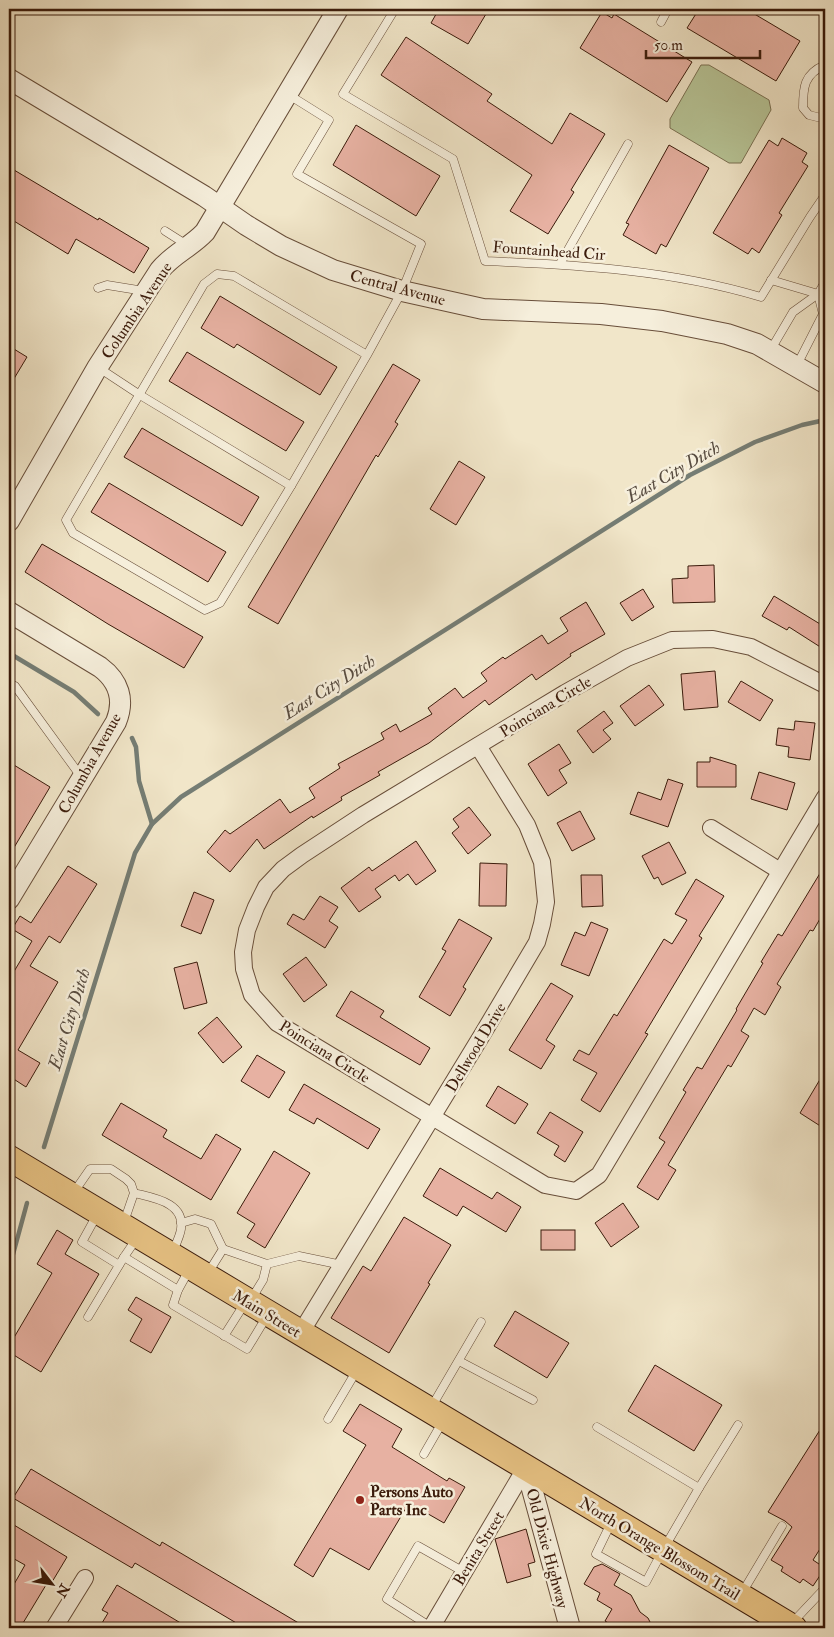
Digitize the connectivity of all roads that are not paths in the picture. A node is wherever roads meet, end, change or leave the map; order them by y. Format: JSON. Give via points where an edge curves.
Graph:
{"nodes":[{"id":1,"x":338,"y":9,"type":"edge"},
{"id":2,"x":395,"y":9,"type":"edge"},
{"id":3,"x":668,"y":9,"type":"edge"},
{"id":4,"x":823,"y":9,"type":"edge"},
{"id":5,"x":825,"y":17,"type":"edge"},
{"id":6,"x":661,"y":22,"type":"dead end"},
{"id":7,"x":825,"y":65,"type":"edge"},
{"id":8,"x":9,"y":80,"type":"edge"},
{"id":9,"x":288,"y":94,"type":"junction"},
{"id":10,"x":825,"y":119,"type":"edge"},
{"id":11,"x":628,"y":144,"type":"dead end"},
{"id":12,"x":825,"y":195,"type":"edge"},
{"id":13,"x":220,"y":207,"type":"junction"},
{"id":14,"x":165,"y":231,"type":"dead end"},
{"id":15,"x":189,"y":246,"type":"junction"},
{"id":16,"x":560,"y":264,"type":"junction"},
{"id":17,"x":771,"y":280,"type":"junction"},
{"id":18,"x":825,"y":282,"type":"edge"},
{"id":19,"x":98,"y":288,"type":"dead end"},
{"id":20,"x":146,"y":291,"type":"junction"},
{"id":21,"x":402,"y":291,"type":"junction"},
{"id":22,"x":822,"y":295,"type":"edge"},
{"id":23,"x":770,"y":351,"type":"junction"},
{"id":24,"x":367,"y":354,"type":"junction"},
{"id":25,"x":797,"y":366,"type":"junction"},
{"id":26,"x":97,"y":368,"type":"junction"},
{"id":27,"x":825,"y":383,"type":"edge"},
{"id":28,"x":140,"y":395,"type":"junction"},
{"id":29,"x":291,"y":486,"type":"junction"},
{"id":30,"x":9,"y":520,"type":"edge"},
{"id":31,"x":9,"y":612,"type":"edge"},
{"id":32,"x":9,"y":682,"type":"edge"},
{"id":33,"x":825,"y":685,"type":"edge"},
{"id":34,"x":478,"y":746,"type":"junction"},
{"id":35,"x":82,"y":778,"type":"junction"},
{"id":36,"x":825,"y":797,"type":"edge"},
{"id":37,"x":711,"y":828,"type":"dead end"},
{"id":38,"x":780,"y":871,"type":"junction"},
{"id":39,"x":9,"y":898,"type":"edge"},
{"id":40,"x":433,"y":1117,"type":"junction"},
{"id":41,"x":9,"y":1158,"type":"edge"},
{"id":42,"x":134,"y":1193,"type":"junction"},
{"id":43,"x":71,"y":1195,"type":"junction"},
{"id":44,"x":99,"y":1212,"type":"junction"},
{"id":45,"x":181,"y":1223,"type":"junction"},
{"id":46,"x":131,"y":1231,"type":"junction"},
{"id":47,"x":223,"y":1249,"type":"junction"},
{"id":48,"x":124,"y":1257,"type":"junction"},
{"id":49,"x":267,"y":1264,"type":"junction"},
{"id":50,"x":119,"y":1265,"type":"junction"},
{"id":51,"x":342,"y":1265,"type":"junction"},
{"id":52,"x":189,"y":1266,"type":"junction"},
{"id":53,"x":178,"y":1290,"type":"junction"},
{"id":54,"x":255,"y":1306,"type":"junction"},
{"id":55,"x":88,"y":1317,"type":"dead end"},
{"id":56,"x":481,"y":1322,"type":"dead end"},
{"id":57,"x":300,"y":1334,"type":"junction"},
{"id":58,"x":224,"y":1336,"type":"junction"},
{"id":59,"x":459,"y":1361,"type":"junction"},
{"id":60,"x":358,"y":1368,"type":"junction"},
{"id":61,"x":533,"y":1400,"type":"dead end"},
{"id":62,"x":437,"y":1415,"type":"junction"},
{"id":63,"x":328,"y":1419,"type":"dead end"},
{"id":64,"x":738,"y":1426,"type":"dead end"},
{"id":65,"x":597,"y":1427,"type":"dead end"},
{"id":66,"x":424,"y":1454,"type":"dead end"},
{"id":67,"x":526,"y":1467,"type":"junction"},
{"id":68,"x":699,"y":1488,"type":"junction"},
{"id":69,"x":612,"y":1520,"type":"junction"},
{"id":70,"x":782,"y":1526,"type":"dead end"},
{"id":71,"x":663,"y":1550,"type":"junction"},
{"id":72,"x":464,"y":1572,"type":"junction"},
{"id":73,"x":85,"y":1578,"type":"dead end"},
{"id":74,"x":825,"y":1588,"type":"edge"},
{"id":75,"x":740,"y":1596,"type":"junction"},
{"id":76,"x":792,"y":1627,"type":"edge"},
{"id":77,"x":54,"y":1628,"type":"edge"},
{"id":78,"x":431,"y":1628,"type":"edge"},
{"id":79,"x":570,"y":1628,"type":"edge"}],
"edges":[{"from":1,"to":9,"type":"street","name":"Columbia Avenue"},
{"from":2,"to":16,"type":"lane","name":"Fountainhead Cir","via":[[343,94],[453,159],[485,261]]},
{"from":3,"to":6,"type":"lane"},
{"from":4,"to":5,"type":"lane"},
{"from":7,"to":10,"type":"lane","via":[[814,70],[807,79],[803,96],[803,108],[809,114]]},
{"from":8,"to":13,"type":"street","name":"Central Avenue"},
{"from":9,"to":13,"type":"street","name":"Columbia Avenue"},
{"from":9,"to":21,"type":"lane","via":[[328,120],[298,174],[421,244]]},
{"from":11,"to":16,"type":"lane"},
{"from":12,"to":17,"type":"lane","name":"Fountainhead Cir"},
{"from":13,"to":15,"type":"street","name":"Columbia Avenue","via":[[204,232]]},
{"from":13,"to":21,"type":"street","name":"Central Avenue","via":[[281,246],[333,270]]},
{"from":14,"to":15,"type":"lane"},
{"from":15,"to":20,"type":"street","name":"Columbia Avenue","via":[[167,260]]},
{"from":16,"to":17,"type":"lane","name":"Fountainhead Cir","via":[[656,273],[760,297]]},
{"from":17,"to":22,"type":"lane"},
{"from":18,"to":22,"type":"lane"},
{"from":19,"to":20,"type":"lane","via":[[107,285]]},
{"from":20,"to":26,"type":"street","name":"Columbia Avenue"},
{"from":21,"to":23,"type":"street","name":"Central Avenue","via":[[483,309],[602,314],[662,321],[727,334]]},
{"from":21,"to":24,"type":"lane"},
{"from":22,"to":23,"type":"lane","via":[[793,312]]},
{"from":22,"to":25,"type":"lane","via":[[823,314]]},
{"from":23,"to":25,"type":"street","name":"Central Avenue"},
{"from":24,"to":28,"type":"lane","via":[[234,276],[217,274],[204,284]]},
{"from":24,"to":29,"type":"lane"},
{"from":25,"to":27,"type":"street","name":"Central Avenue"},
{"from":26,"to":28,"type":"lane"},
{"from":26,"to":30,"type":"street","name":"Columbia Avenue"},
{"from":28,"to":29,"type":"lane"},
{"from":28,"to":29,"type":"lane","via":[[66,520],[73,533],[205,610],[220,603]]},
{"from":31,"to":35,"type":"street","name":"Columbia Avenue","via":[[109,673],[119,690],[120,714]]},
{"from":32,"to":35,"type":"lane"},
{"from":33,"to":34,"type":"street","name":"Poinciana Circle","via":[[751,647],[713,639],[672,640],[627,658]]},
{"from":34,"to":40,"type":"street","name":"Dellwood Drive","via":[[527,825],[542,862],[546,902],[537,942]]},
{"from":34,"to":40,"type":"street","name":"Poinciana Circle","via":[[363,815],[283,869],[266,887],[256,906],[246,930],[243,952],[244,970],[252,995],[277,1023]]},
{"from":35,"to":39,"type":"street","name":"Columbia Avenue"},
{"from":36,"to":38,"type":"street","name":"Poinciana Circle"},
{"from":37,"to":38,"type":"street"},
{"from":38,"to":40,"type":"street","name":"Poinciana Circle","via":[[599,1175],[584,1186],[576,1191],[544,1185]]},
{"from":40,"to":51,"type":"street","name":"Dellwood Drive"},
{"from":41,"to":43,"type":"main road","name":"Main Street"},
{"from":42,"to":43,"type":"lane","via":[[131,1184],[111,1169],[90,1169]]},
{"from":42,"to":45,"type":"lane","via":[[174,1207]]},
{"from":42,"to":46,"type":"lane"},
{"from":43,"to":44,"type":"main road","name":"Main Street"},
{"from":44,"to":46,"type":"main road","name":"Main Street"},
{"from":44,"to":50,"type":"lane","via":[[82,1242]]},
{"from":45,"to":47,"type":"lane","via":[[195,1219],[211,1224]]},
{"from":45,"to":52,"type":"lane"},
{"from":46,"to":48,"type":"lane"},
{"from":46,"to":52,"type":"main road","name":"Main Street"},
{"from":47,"to":49,"type":"lane"},
{"from":47,"to":52,"type":"lane"},
{"from":48,"to":50,"type":"lane"},
{"from":48,"to":53,"type":"lane"},
{"from":49,"to":51,"type":"lane","via":[[299,1256]]},
{"from":49,"to":54,"type":"lane"},
{"from":50,"to":55,"type":"lane"},
{"from":51,"to":57,"type":"street","name":"Dellwood Drive"},
{"from":52,"to":53,"type":"lane"},
{"from":52,"to":54,"type":"main road","name":"Main Street"},
{"from":53,"to":58,"type":"lane","via":[[173,1305]]},
{"from":54,"to":57,"type":"main road","name":"Main Street"},
{"from":54,"to":58,"type":"lane"},
{"from":54,"to":58,"type":"lane","via":[[247,1349]]},
{"from":56,"to":59,"type":"lane"},
{"from":57,"to":60,"type":"main road","name":"Main Street"},
{"from":59,"to":61,"type":"lane"},
{"from":59,"to":62,"type":"lane","via":[[442,1387]]},
{"from":60,"to":62,"type":"main road","name":"Main Street"},
{"from":60,"to":63,"type":"lane"},
{"from":62,"to":66,"type":"lane"},
{"from":62,"to":67,"type":"main road","name":"Main Street"},
{"from":64,"to":68,"type":"lane"},
{"from":65,"to":68,"type":"lane"},
{"from":67,"to":69,"type":"main road","name":"North Orange Blossom Trail"},
{"from":67,"to":72,"type":"street","name":"Benita Street"},
{"from":67,"to":79,"type":"street","name":"Old Dixie Highway"},
{"from":68,"to":71,"type":"lane"},
{"from":69,"to":71,"type":"main road","name":"North Orange Blossom Trail"},
{"from":69,"to":71,"type":"lane","via":[[596,1554],[646,1582]]},
{"from":70,"to":75,"type":"lane"},
{"from":71,"to":75,"type":"main road","name":"North Orange Blossom Trail"},
{"from":72,"to":78,"type":"street","name":"Benita Street"},
{"from":72,"to":78,"type":"lane","via":[[418,1546],[387,1598]]},
{"from":73,"to":77,"type":"street"},
{"from":74,"to":76,"type":"lane"},
{"from":75,"to":76,"type":"main road","name":"North Orange Blossom Trail"}]}
